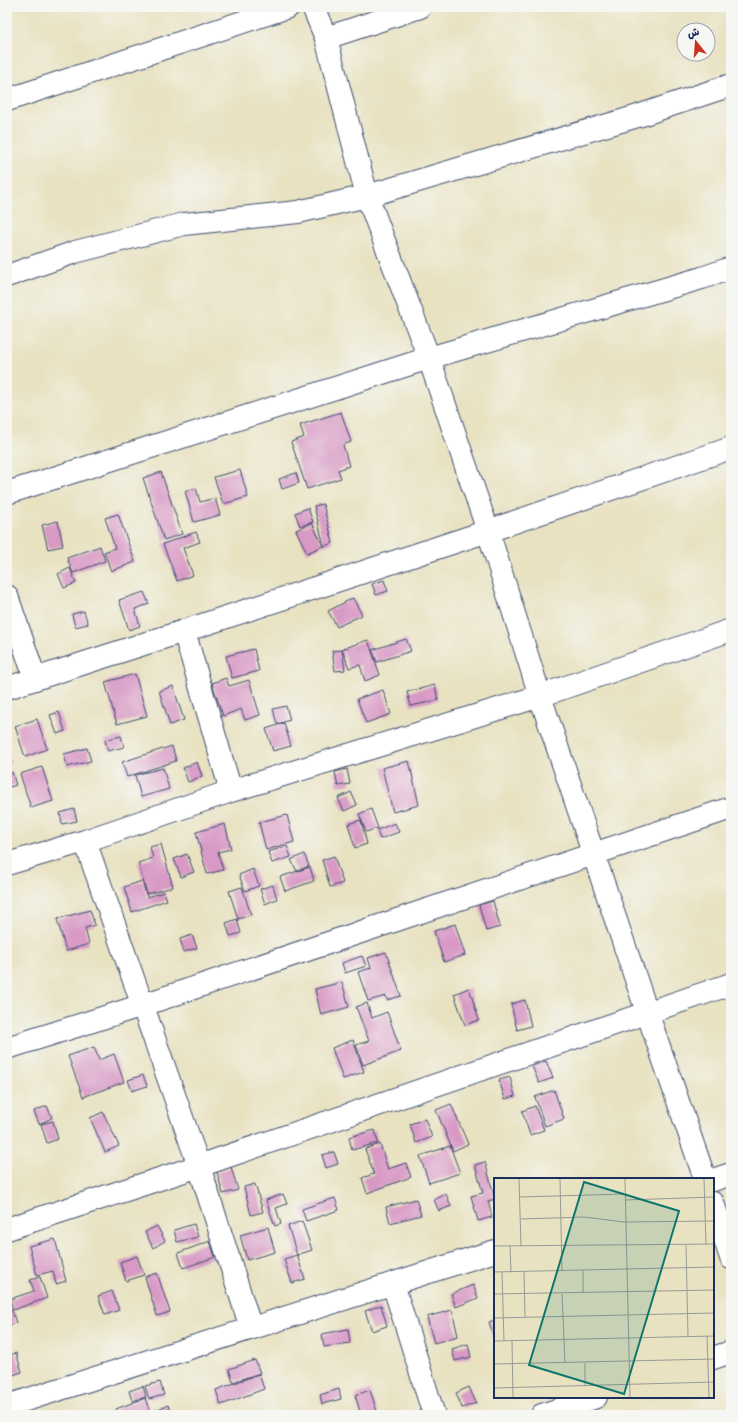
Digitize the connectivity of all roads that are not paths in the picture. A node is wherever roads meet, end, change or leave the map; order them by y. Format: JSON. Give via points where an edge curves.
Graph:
{"nodes":[{"id":1,"x":288,"y":7,"type":"edge"},
{"id":2,"x":313,"y":7,"type":"edge"},
{"id":3,"x":420,"y":7,"type":"edge"},
{"id":4,"x":326,"y":38,"type":"junction"},
{"id":5,"x":731,"y":85,"type":"edge"},
{"id":6,"x":7,"y":100,"type":"edge"},
{"id":7,"x":368,"y":196,"type":"junction"},
{"id":8,"x":731,"y":268,"type":"edge"},
{"id":9,"x":7,"y":276,"type":"edge"},
{"id":10,"x":429,"y":358,"type":"junction"},
{"id":11,"x":731,"y":448,"type":"edge"},
{"id":12,"x":7,"y":493,"type":"edge"},
{"id":13,"x":488,"y":532,"type":"junction"},
{"id":14,"x":7,"y":596,"type":"edge"},
{"id":15,"x":731,"y":630,"type":"edge"},
{"id":16,"x":184,"y":631,"type":"junction"},
{"id":17,"x":35,"y":678,"type":"junction"},
{"id":18,"x":7,"y":688,"type":"edge"},
{"id":19,"x":540,"y":696,"type":"junction"},
{"id":20,"x":231,"y":791,"type":"junction"},
{"id":21,"x":731,"y":808,"type":"edge"},
{"id":22,"x":85,"y":841,"type":"junction"},
{"id":23,"x":594,"y":854,"type":"junction"},
{"id":24,"x":7,"y":864,"type":"edge"},
{"id":25,"x":731,"y":984,"type":"edge"},
{"id":26,"x":143,"y":1005,"type":"junction"},
{"id":27,"x":647,"y":1012,"type":"junction"},
{"id":28,"x":7,"y":1048,"type":"edge"},
{"id":29,"x":199,"y":1166,"type":"junction"},
{"id":30,"x":731,"y":1174,"type":"edge"},
{"id":31,"x":705,"y":1178,"type":"edge"},
{"id":32,"x":714,"y":1180,"type":"edge"},
{"id":33,"x":714,"y":1206,"type":"edge"},
{"id":34,"x":7,"y":1229,"type":"edge"},
{"id":35,"x":494,"y":1251,"type":"edge"},
{"id":36,"x":731,"y":1258,"type":"edge"},
{"id":37,"x":393,"y":1284,"type":"junction"},
{"id":38,"x":251,"y":1328,"type":"junction"},
{"id":39,"x":731,"y":1352,"type":"edge"},
{"id":40,"x":714,"y":1358,"type":"edge"},
{"id":41,"x":593,"y":1398,"type":"edge"},
{"id":42,"x":7,"y":1406,"type":"edge"},
{"id":43,"x":434,"y":1415,"type":"edge"},
{"id":44,"x":542,"y":1415,"type":"edge"}],
"edges":[{"from":1,"to":6,"type":"street"},
{"from":2,"to":4,"type":"street"},
{"from":3,"to":4,"type":"street"},
{"from":4,"to":7,"type":"street"},
{"from":5,"to":7,"type":"street","via":[[631,119]]},
{"from":7,"to":9,"type":"street","via":[[298,212],[184,224],[75,252]]},
{"from":7,"to":10,"type":"street"},
{"from":8,"to":10,"type":"street"},
{"from":10,"to":12,"type":"street"},
{"from":10,"to":13,"type":"street"},
{"from":11,"to":13,"type":"street"},
{"from":13,"to":16,"type":"street"},
{"from":13,"to":19,"type":"street"},
{"from":14,"to":17,"type":"street"},
{"from":15,"to":19,"type":"street"},
{"from":16,"to":17,"type":"street"},
{"from":16,"to":20,"type":"street"},
{"from":17,"to":18,"type":"street"},
{"from":19,"to":20,"type":"street"},
{"from":19,"to":23,"type":"street"},
{"from":20,"to":22,"type":"street"},
{"from":21,"to":23,"type":"street"},
{"from":22,"to":24,"type":"street"},
{"from":22,"to":26,"type":"street"},
{"from":23,"to":26,"type":"street"},
{"from":23,"to":27,"type":"street"},
{"from":25,"to":27,"type":"street"},
{"from":26,"to":28,"type":"street"},
{"from":26,"to":29,"type":"street"},
{"from":27,"to":29,"type":"street"},
{"from":27,"to":31,"type":"street"},
{"from":29,"to":34,"type":"street"},
{"from":29,"to":38,"type":"street"},
{"from":30,"to":32,"type":"street"},
{"from":33,"to":36,"type":"street"},
{"from":35,"to":37,"type":"street"},
{"from":37,"to":38,"type":"street"},
{"from":37,"to":43,"type":"street"},
{"from":38,"to":42,"type":"street"},
{"from":39,"to":40,"type":"street"},
{"from":41,"to":44,"type":"street"}]}
